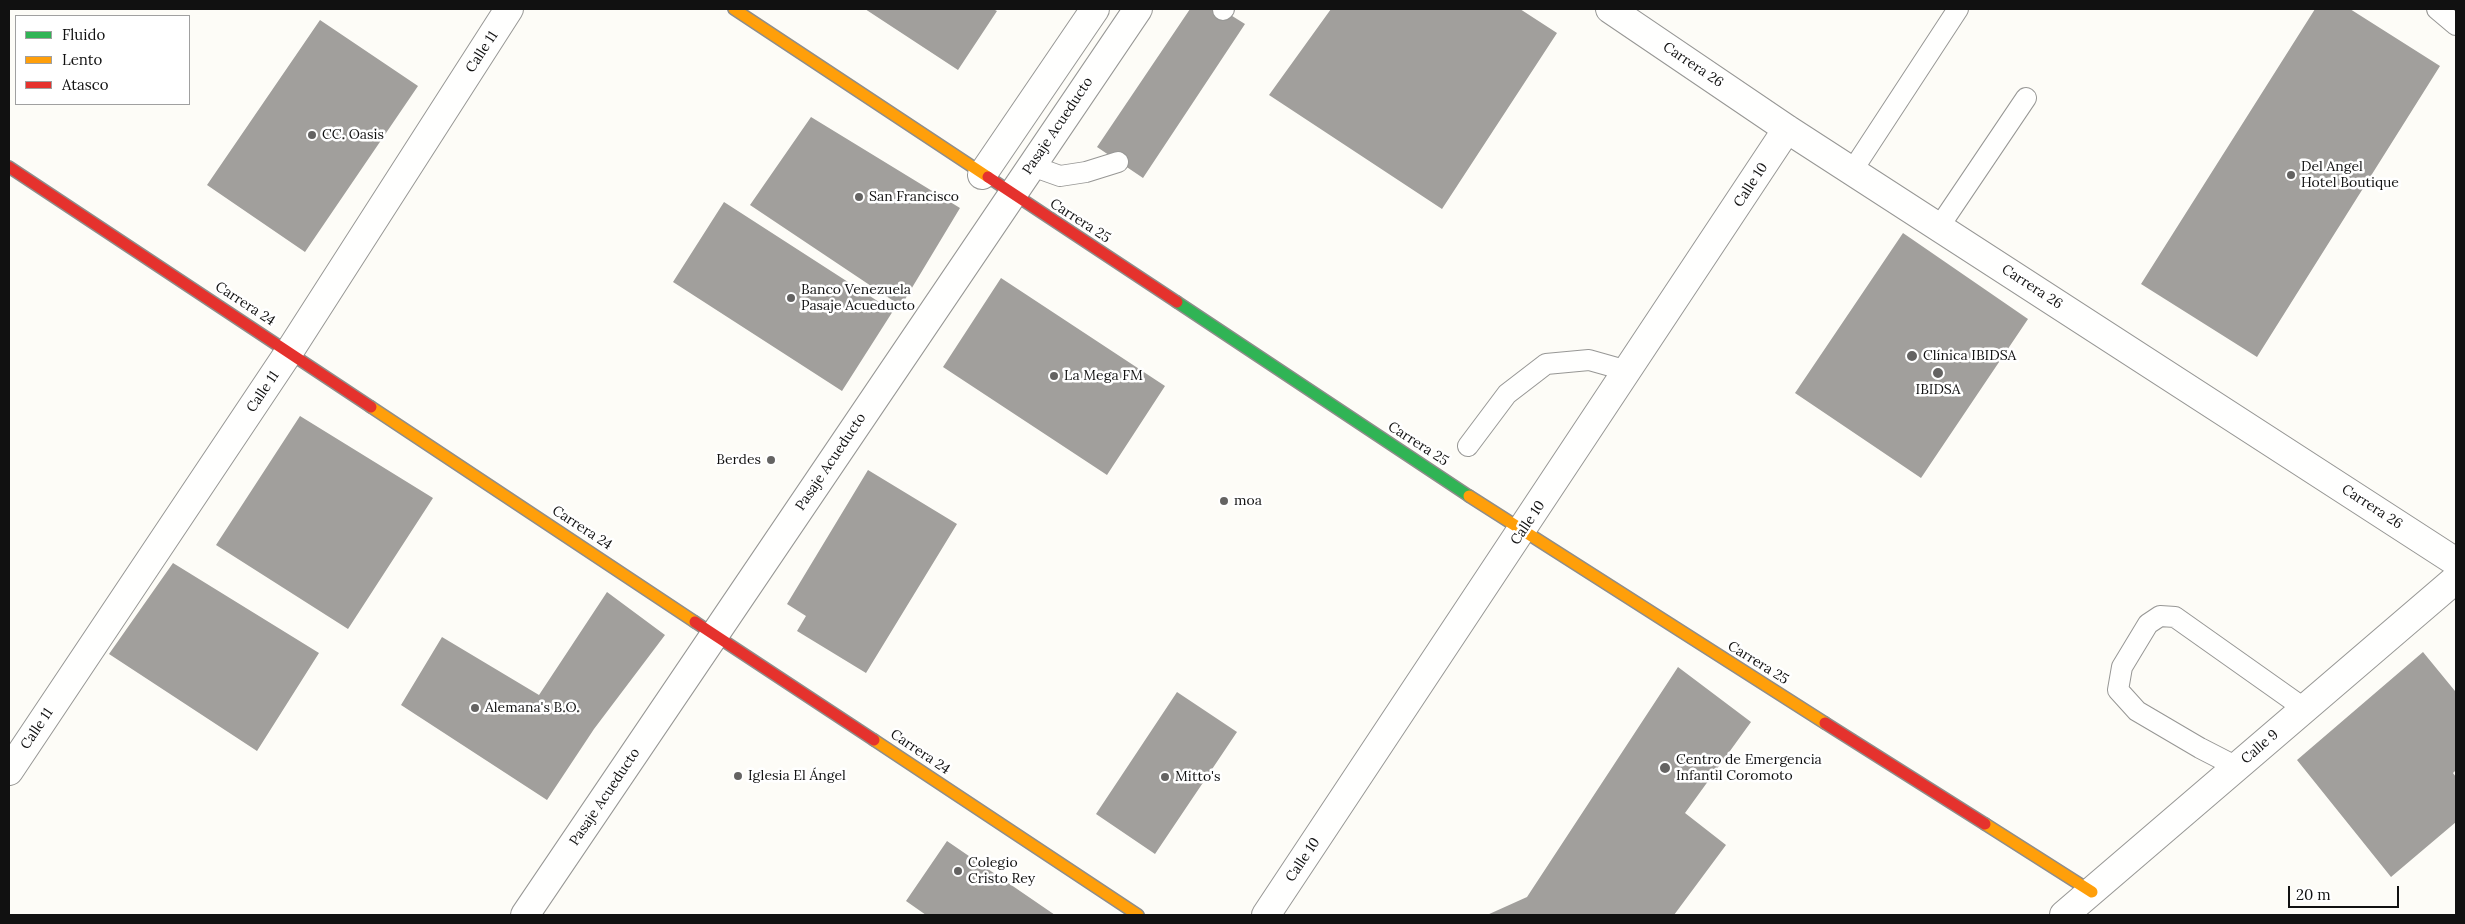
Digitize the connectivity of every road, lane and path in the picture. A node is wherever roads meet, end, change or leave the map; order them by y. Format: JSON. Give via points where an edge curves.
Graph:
{"nodes":[{"id":1,"x":510,"y":9,"type":"edge"},
{"id":2,"x":734,"y":9,"type":"edge"},
{"id":3,"x":1095,"y":9,"type":"edge"},
{"id":4,"x":1138,"y":9,"type":"edge"},
{"id":5,"x":1610,"y":9,"type":"edge"},
{"id":6,"x":1958,"y":9,"type":"edge"},
{"id":7,"x":2437,"y":9,"type":"edge"},
{"id":8,"x":2456,"y":25,"type":"edge"},
{"id":9,"x":2026,"y":98,"type":"dead end"},
{"id":10,"x":1788,"y":129,"type":"junction"},
{"id":11,"x":1118,"y":162,"type":"dead end"},
{"id":12,"x":1032,"y":166,"type":"junction"},
{"id":13,"x":9,"y":167,"type":"edge"},
{"id":14,"x":1852,"y":171,"type":"junction"},
{"id":15,"x":982,"y":174,"type":"junction"},
{"id":16,"x":1012,"y":194,"type":"junction"},
{"id":17,"x":1939,"y":227,"type":"junction"},
{"id":18,"x":290,"y":352,"type":"junction"},
{"id":19,"x":1628,"y":372,"type":"junction"},
{"id":20,"x":1468,"y":446,"type":"dead end"},
{"id":21,"x":1522,"y":531,"type":"junction"},
{"id":22,"x":2456,"y":562,"type":"edge"},
{"id":23,"x":2456,"y":579,"type":"edge"},
{"id":24,"x":716,"y":634,"type":"junction"},
{"id":25,"x":2304,"y":709,"type":"junction"},
{"id":26,"x":2237,"y":767,"type":"junction"},
{"id":27,"x":9,"y":771,"type":"edge"},
{"id":28,"x":2092,"y":892,"type":"junction"},
{"id":29,"x":525,"y":915,"type":"edge"},
{"id":30,"x":1138,"y":915,"type":"edge"},
{"id":31,"x":1266,"y":915,"type":"edge"},
{"id":32,"x":2064,"y":915,"type":"edge"}],
"edges":[{"from":1,"to":18,"type":"street","name":"Calle 11"},
{"from":2,"to":15,"type":"street","name":"Carrera 25"},
{"from":3,"to":15,"type":"street"},
{"from":4,"to":12,"type":"street","name":"Pasaje Acueducto"},
{"from":5,"to":10,"type":"street","name":"Carrera 26"},
{"from":6,"to":14,"type":"lane"},
{"from":7,"to":8,"type":"lane"},
{"from":9,"to":17,"type":"lane"},
{"from":10,"to":14,"type":"street","name":"Carrera 26"},
{"from":10,"to":19,"type":"street","name":"Calle 10"},
{"from":11,"to":12,"type":"lane","via":[[1060,176]]},
{"from":12,"to":16,"type":"street","name":"Pasaje Acueducto"},
{"from":13,"to":18,"type":"street","name":"Carrera 24"},
{"from":14,"to":17,"type":"street","name":"Carrera 26"},
{"from":15,"to":16,"type":"street","name":"Carrera 25"},
{"from":16,"to":21,"type":"street","name":"Carrera 25"},
{"from":16,"to":24,"type":"street","name":"Pasaje Acueducto"},
{"from":17,"to":22,"type":"street","name":"Carrera 26"},
{"from":18,"to":24,"type":"street","name":"Carrera 24"},
{"from":18,"to":27,"type":"street","name":"Calle 11"},
{"from":19,"to":20,"type":"lane","via":[[1589,360],[1546,364],[1507,394]]},
{"from":19,"to":21,"type":"street","name":"Calle 10"},
{"from":21,"to":28,"type":"street","name":"Carrera 25"},
{"from":21,"to":31,"type":"street","name":"Calle 10"},
{"from":23,"to":25,"type":"street","name":"Calle 9"},
{"from":24,"to":29,"type":"street","name":"Pasaje Acueducto"},
{"from":24,"to":30,"type":"street","name":"Carrera 24"},
{"from":25,"to":26,"type":"street","name":"Calle 9"},
{"from":25,"to":26,"type":"lane","via":[[2175,617],[2160,616],[2148,624],[2122,667],[2118,690],[2137,710]]},
{"from":26,"to":28,"type":"street","name":"Calle 9"},
{"from":28,"to":32,"type":"street","name":"Calle 9"}]}
